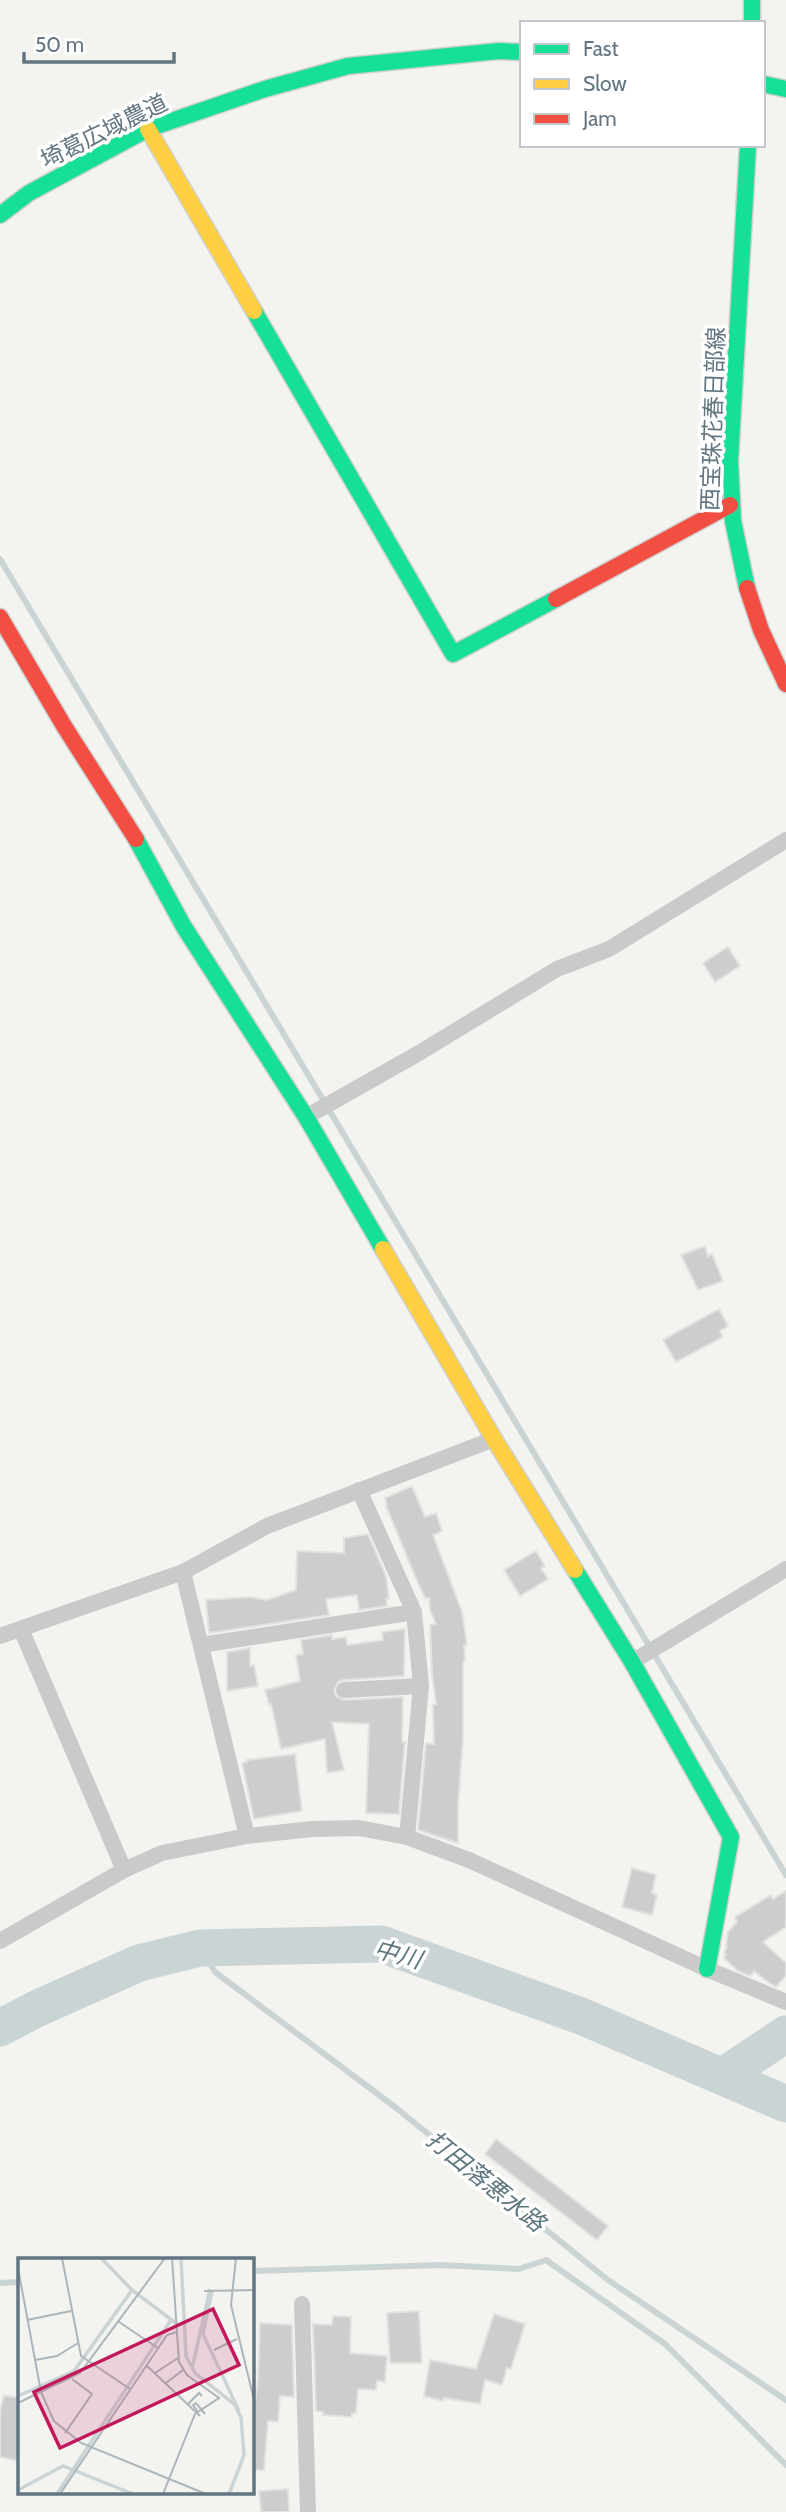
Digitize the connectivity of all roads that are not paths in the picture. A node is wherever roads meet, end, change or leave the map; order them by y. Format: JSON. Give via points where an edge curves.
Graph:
{"nodes":[{"id":1,"x":752,"y":0,"type":"edge"},
{"id":2,"x":752,"y":21,"type":"edge"},
{"id":3,"x":520,"y":52,"type":"edge"},
{"id":4,"x":765,"y":84,"type":"edge"},
{"id":5,"x":786,"y":89,"type":"edge"},
{"id":6,"x":148,"y":129,"type":"junction"},
{"id":7,"x":748,"y":147,"type":"edge"},
{"id":8,"x":0,"y":215,"type":"edge"},
{"id":9,"x":730,"y":505,"type":"junction"},
{"id":10,"x":0,"y":617,"type":"edge"},
{"id":11,"x":786,"y":684,"type":"edge"},
{"id":12,"x":786,"y":840,"type":"edge"},
{"id":13,"x":306,"y":1117,"type":"junction"},
{"id":14,"x":494,"y":1440,"type":"junction"},
{"id":15,"x":359,"y":1490,"type":"junction"},
{"id":16,"x":786,"y":1569,"type":"edge"},
{"id":17,"x":183,"y":1572,"type":"junction"},
{"id":18,"x":414,"y":1612,"type":"junction"},
{"id":19,"x":22,"y":1629,"type":"junction"},
{"id":20,"x":0,"y":1636,"type":"edge"},
{"id":21,"x":201,"y":1645,"type":"junction"},
{"id":22,"x":632,"y":1662,"type":"junction"},
{"id":23,"x":421,"y":1686,"type":"junction"},
{"id":24,"x":344,"y":1690,"type":"dead end"},
{"id":25,"x":247,"y":1836,"type":"junction"},
{"id":26,"x":407,"y":1837,"type":"junction"},
{"id":27,"x":124,"y":1870,"type":"junction"},
{"id":28,"x":0,"y":1941,"type":"edge"},
{"id":29,"x":707,"y":1969,"type":"junction"},
{"id":30,"x":786,"y":2002,"type":"edge"},
{"id":31,"x":302,"y":2304,"type":"dead end"},
{"id":32,"x":308,"y":2512,"type":"edge"}],
"edges":[{"from":1,"to":2,"type":"street"},
{"from":3,"to":6,"type":"street","name":"埼葛広域農道","via":[[348,66]]},
{"from":4,"to":5,"type":"street"},
{"from":6,"to":8,"type":"street","name":"埼葛広域農道","via":[[29,193]]},
{"from":6,"to":9,"type":"street","via":[[453,654]]},
{"from":7,"to":9,"type":"street","name":"西宝珠花春日部線"},
{"from":9,"to":11,"type":"street","name":"西宝珠花春日部線","via":[[741,575],[760,633]]},
{"from":10,"to":13,"type":"street","via":[[142,849],[184,927]]},
{"from":12,"to":13,"type":"street","via":[[609,949],[556,969]]},
{"from":13,"to":14,"type":"street"},
{"from":14,"to":15,"type":"street"},
{"from":14,"to":22,"type":"street"},
{"from":15,"to":17,"type":"street","via":[[267,1526]]},
{"from":15,"to":18,"type":"street"},
{"from":16,"to":22,"type":"street"},
{"from":17,"to":19,"type":"street"},
{"from":17,"to":21,"type":"street"},
{"from":18,"to":21,"type":"street"},
{"from":18,"to":23,"type":"street"},
{"from":19,"to":20,"type":"street"},
{"from":19,"to":27,"type":"street"},
{"from":21,"to":25,"type":"street"},
{"from":22,"to":29,"type":"street","via":[[731,1837]]},
{"from":23,"to":24,"type":"street"},
{"from":23,"to":26,"type":"street"},
{"from":25,"to":26,"type":"street","via":[[359,1828]]},
{"from":25,"to":27,"type":"street","via":[[162,1853]]},
{"from":26,"to":29,"type":"street","via":[[469,1860]]},
{"from":27,"to":28,"type":"street"},
{"from":29,"to":30,"type":"street"},
{"from":31,"to":32,"type":"street"}]}
